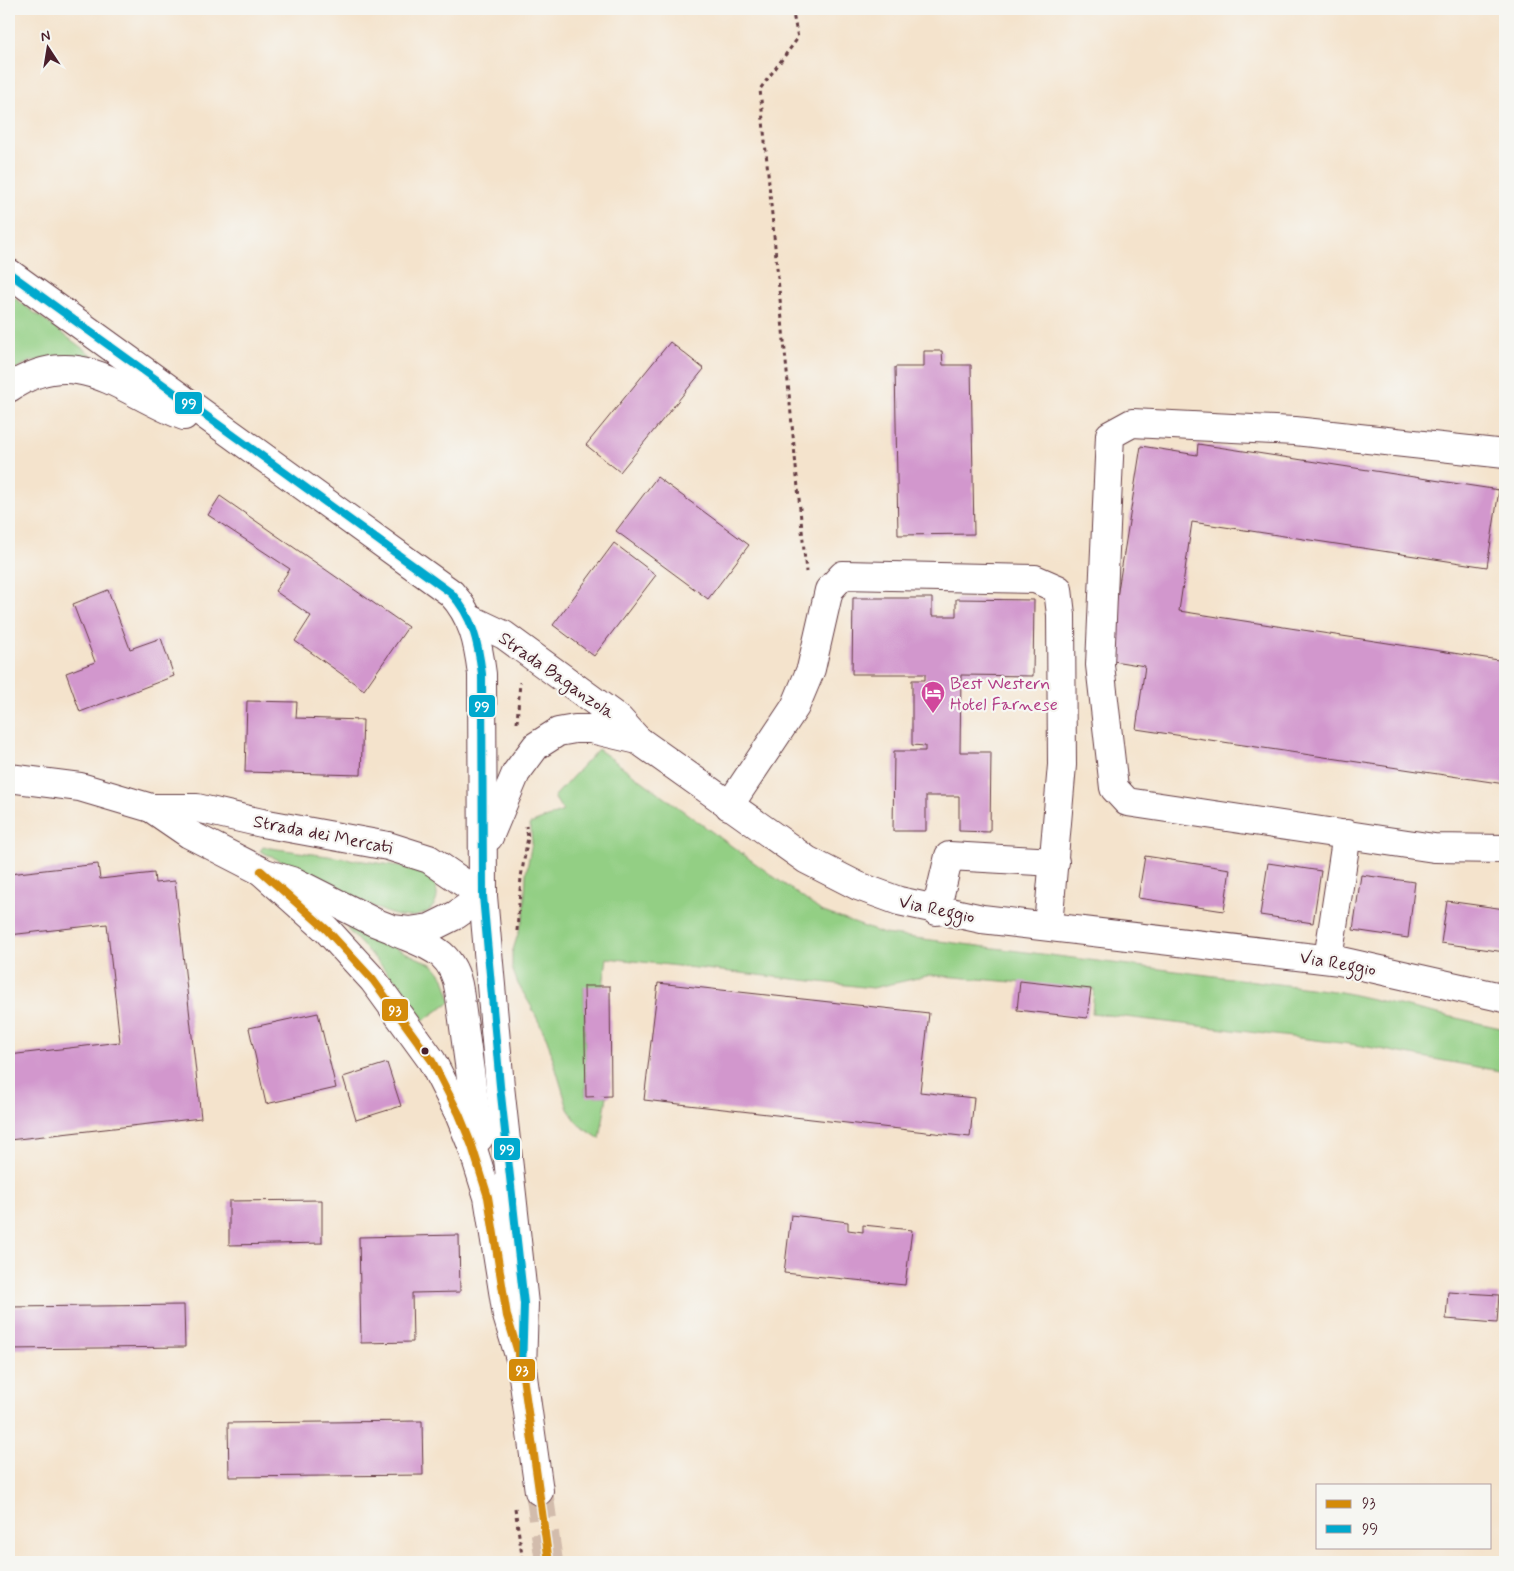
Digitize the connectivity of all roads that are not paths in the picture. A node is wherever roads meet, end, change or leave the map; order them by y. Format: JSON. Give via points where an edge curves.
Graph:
{"nodes":[{"id":1,"x":9,"y":273,"type":"edge"},
{"id":2,"x":9,"y":388,"type":"edge"},
{"id":3,"x":236,"y":437,"type":"junction"},
{"id":4,"x":1505,"y":454,"type":"edge"},
{"id":5,"x":470,"y":620,"type":"junction"},
{"id":6,"x":638,"y":740,"type":"junction"},
{"id":7,"x":9,"y":778,"type":"edge"},
{"id":8,"x":729,"y":806,"type":"junction"},
{"id":9,"x":151,"y":808,"type":"junction"},
{"id":10,"x":1347,"y":834,"type":"junction"},
{"id":11,"x":1505,"y":849,"type":"edge"},
{"id":12,"x":483,"y":852,"type":"junction"},
{"id":13,"x":1054,"y":862,"type":"junction"},
{"id":14,"x":260,"y":871,"type":"junction"},
{"id":15,"x":483,"y":896,"type":"junction"},
{"id":16,"x":936,"y":911,"type":"junction"},
{"id":17,"x":374,"y":922,"type":"junction"},
{"id":18,"x":1048,"y":926,"type":"junction"},
{"id":19,"x":1328,"y":959,"type":"junction"},
{"id":20,"x":1505,"y":998,"type":"edge"},
{"id":21,"x":483,"y":1181,"type":"junction"},
{"id":22,"x":522,"y":1370,"type":"junction"},
{"id":23,"x":526,"y":1495,"type":"tunnel mouth"}],
"edges":[{"from":1,"to":3,"type":"street","name":"Strada Baganzola"},
{"from":2,"to":3,"type":"street","via":[[28,376],[47,371],[96,374],[122,384],[176,414],[207,423]]},
{"from":3,"to":5,"type":"street","name":"Strada Baganzola","via":[[451,593]]},
{"from":4,"to":10,"type":"street","via":[[1295,431],[1132,424],[1110,435],[1100,664],[1114,788],[1127,802]]},
{"from":5,"to":6,"type":"street","name":"Strada Baganzola","via":[[504,636],[530,654],[622,721]]},
{"from":5,"to":12,"type":"street","name":"Strada Baganzola","via":[[478,644],[482,674]]},
{"from":6,"to":8,"type":"street","name":"Via Reggio"},
{"from":6,"to":12,"type":"street","name":"Via Reggio","via":[[591,729],[575,728],[552,734],[536,746],[516,773]]},
{"from":7,"to":9,"type":"street","name":"Strada dei Mercati","via":[[80,787]]},
{"from":8,"to":13,"type":"street","via":[[796,707],[811,669],[829,590],[843,575],[1035,579],[1058,589],[1062,615],[1062,765]]},
{"from":8,"to":16,"type":"street","name":"Via Reggio","via":[[782,844],[844,879],[886,897]]},
{"from":9,"to":14,"type":"street","name":"Strada dei Mercati","via":[[183,830]]},
{"from":9,"to":15,"type":"street","name":"Strada dei Mercati","via":[[197,808],[405,851],[429,859]]},
{"from":10,"to":11,"type":"street","via":[[1434,848]]},
{"from":10,"to":19,"type":"street"},
{"from":12,"to":15,"type":"street","name":"Strada Baganzola"},
{"from":13,"to":16,"type":"street","via":[[949,856]]},
{"from":13,"to":18,"type":"street"},
{"from":14,"to":17,"type":"street","name":"Strada dei Mercati","via":[[295,882]]},
{"from":14,"to":21,"type":"street","name":"Strada dei Mercati","via":[[342,946],[403,1019],[432,1061],[450,1096]]},
{"from":15,"to":17,"type":"street","name":"Strada dei Mercati","via":[[456,915],[423,930],[400,930]]},
{"from":15,"to":22,"type":"street","name":"Strada dei Mercati","via":[[524,1304]]},
{"from":16,"to":18,"type":"street","name":"Via Reggio"},
{"from":17,"to":21,"type":"street","via":[[438,951],[454,968]]},
{"from":18,"to":19,"type":"street","name":"Via Reggio"},
{"from":19,"to":20,"type":"street","name":"Via Reggio"},
{"from":21,"to":22,"type":"street","name":"Strada dei Mercati","via":[[507,1316]]},
{"from":22,"to":23,"type":"street","name":"Strada dei Mercati"}]}
